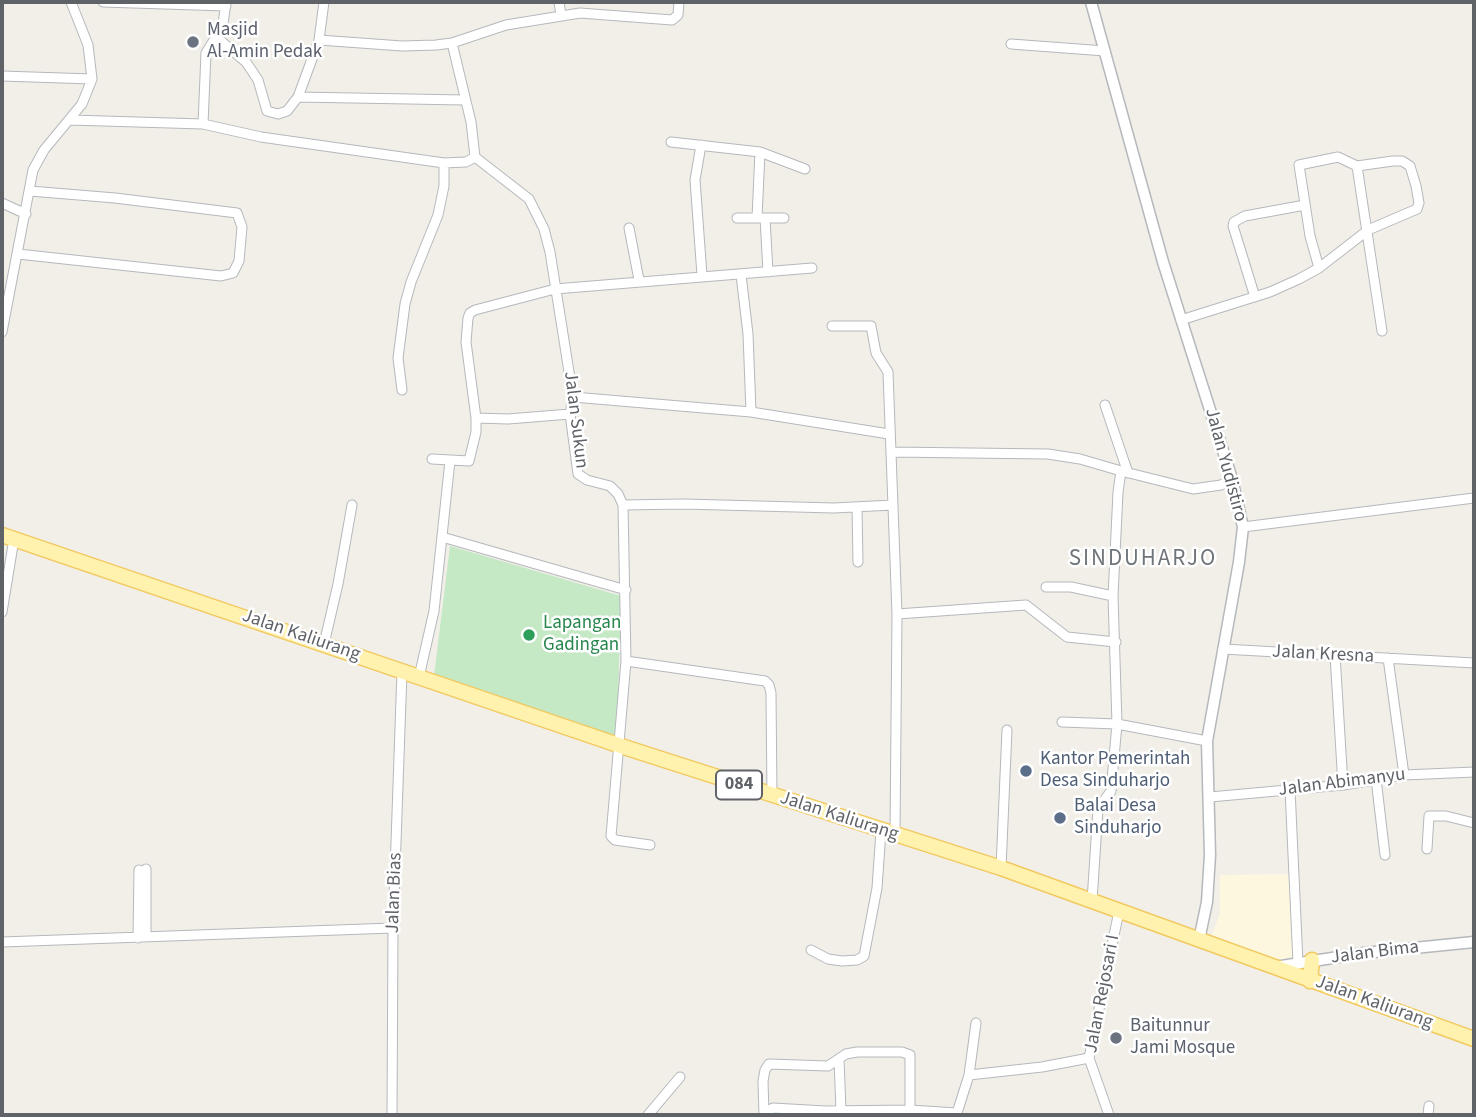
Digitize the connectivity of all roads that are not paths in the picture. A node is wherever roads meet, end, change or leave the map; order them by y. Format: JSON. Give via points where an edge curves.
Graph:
{"nodes":[{"id":1,"x":71,"y":2,"type":"edge"},
{"id":2,"x":103,"y":2,"type":"edge"},
{"id":3,"x":324,"y":2,"type":"edge"},
{"id":4,"x":559,"y":2,"type":"edge"},
{"id":5,"x":679,"y":2,"type":"edge"},
{"id":6,"x":1091,"y":2,"type":"edge"},
{"id":7,"x":226,"y":4,"type":"edge"},
{"id":8,"x":561,"y":15,"type":"junction"},
{"id":9,"x":216,"y":37,"type":"junction"},
{"id":10,"x":319,"y":40,"type":"junction"},
{"id":11,"x":452,"y":43,"type":"junction"},
{"id":12,"x":1011,"y":44,"type":"dead end"},
{"id":13,"x":1105,"y":51,"type":"junction"},
{"id":14,"x":2,"y":76,"type":"edge"},
{"id":15,"x":92,"y":79,"type":"junction"},
{"id":16,"x":298,"y":97,"type":"junction"},
{"id":17,"x":464,"y":100,"type":"junction"},
{"id":18,"x":71,"y":120,"type":"junction"},
{"id":19,"x":203,"y":124,"type":"junction"},
{"id":20,"x":671,"y":142,"type":"dead end"},
{"id":21,"x":701,"y":145,"type":"junction"},
{"id":22,"x":760,"y":152,"type":"junction"},
{"id":23,"x":475,"y":157,"type":"junction"},
{"id":24,"x":444,"y":163,"type":"junction"},
{"id":25,"x":1357,"y":166,"type":"junction"},
{"id":26,"x":805,"y":169,"type":"dead end"},
{"id":27,"x":30,"y":191,"type":"junction"},
{"id":28,"x":2,"y":203,"type":"edge"},
{"id":29,"x":1305,"y":205,"type":"junction"},
{"id":30,"x":26,"y":214,"type":"junction"},
{"id":31,"x":737,"y":218,"type":"dead end"},
{"id":32,"x":761,"y":218,"type":"junction"},
{"id":33,"x":784,"y":218,"type":"dead end"},
{"id":34,"x":629,"y":228,"type":"dead end"},
{"id":35,"x":1368,"y":230,"type":"junction"},
{"id":36,"x":18,"y":254,"type":"junction"},
{"id":37,"x":812,"y":268,"type":"dead end"},
{"id":38,"x":1319,"y":268,"type":"junction"},
{"id":39,"x":768,"y":272,"type":"junction"},
{"id":40,"x":702,"y":275,"type":"junction"},
{"id":41,"x":741,"y":275,"type":"junction"},
{"id":42,"x":639,"y":281,"type":"junction"},
{"id":43,"x":555,"y":289,"type":"junction"},
{"id":44,"x":1255,"y":297,"type":"junction"},
{"id":45,"x":1181,"y":320,"type":"junction"},
{"id":46,"x":832,"y":326,"type":"dead end"},
{"id":47,"x":1382,"y":331,"type":"dead end"},
{"id":48,"x":2,"y":332,"type":"edge"},
{"id":49,"x":402,"y":390,"type":"dead end"},
{"id":50,"x":573,"y":397,"type":"junction"},
{"id":51,"x":1105,"y":405,"type":"dead end"},
{"id":52,"x":751,"y":412,"type":"junction"},
{"id":53,"x":570,"y":414,"type":"junction"},
{"id":54,"x":476,"y":418,"type":"junction"},
{"id":55,"x":890,"y":434,"type":"junction"},
{"id":56,"x":892,"y":452,"type":"junction"},
{"id":57,"x":432,"y":459,"type":"dead end"},
{"id":58,"x":450,"y":461,"type":"junction"},
{"id":59,"x":1124,"y":472,"type":"junction"},
{"id":60,"x":1232,"y":479,"type":"junction"},
{"id":61,"x":1474,"y":498,"type":"edge"},
{"id":62,"x":352,"y":505,"type":"dead end"},
{"id":63,"x":623,"y":505,"type":"junction"},
{"id":64,"x":892,"y":505,"type":"junction"},
{"id":65,"x":857,"y":507,"type":"junction"},
{"id":66,"x":1243,"y":527,"type":"junction"},
{"id":67,"x":8,"y":537,"type":"edge"},
{"id":68,"x":442,"y":537,"type":"junction"},
{"id":69,"x":858,"y":562,"type":"dead end"},
{"id":70,"x":1046,"y":587,"type":"dead end"},
{"id":71,"x":626,"y":590,"type":"junction"},
{"id":72,"x":1114,"y":596,"type":"junction"},
{"id":73,"x":2,"y":612,"type":"edge"},
{"id":74,"x":897,"y":614,"type":"junction"},
{"id":75,"x":1116,"y":642,"type":"junction"},
{"id":76,"x":324,"y":644,"type":"junction"},
{"id":77,"x":1223,"y":649,"type":"junction"},
{"id":78,"x":1335,"y":655,"type":"junction"},
{"id":79,"x":1388,"y":658,"type":"junction"},
{"id":80,"x":626,"y":661,"type":"junction"},
{"id":81,"x":1474,"y":663,"type":"edge"},
{"id":82,"x":402,"y":671,"type":"junction"},
{"id":83,"x":419,"y":677,"type":"junction"},
{"id":84,"x":1062,"y":722,"type":"dead end"},
{"id":85,"x":1116,"y":724,"type":"junction"},
{"id":86,"x":1007,"y":730,"type":"dead end"},
{"id":87,"x":1208,"y":741,"type":"junction"},
{"id":88,"x":618,"y":745,"type":"junction"},
{"id":89,"x":1474,"y":772,"type":"edge"},
{"id":90,"x":1404,"y":775,"type":"junction"},
{"id":91,"x":1376,"y":779,"type":"junction"},
{"id":92,"x":1343,"y":785,"type":"junction"},
{"id":93,"x":1290,"y":789,"type":"junction"},
{"id":94,"x":772,"y":796,"type":"junction"},
{"id":95,"x":1210,"y":797,"type":"junction"},
{"id":96,"x":1474,"y":823,"type":"edge"},
{"id":97,"x":888,"y":833,"type":"junction"},
{"id":98,"x":650,"y":845,"type":"dead end"},
{"id":99,"x":1427,"y":849,"type":"dead end"},
{"id":100,"x":1385,"y":855,"type":"dead end"},
{"id":101,"x":1001,"y":868,"type":"junction"},
{"id":102,"x":142,"y":870,"type":"dead end"},
{"id":103,"x":1092,"y":901,"type":"junction"},
{"id":104,"x":1119,"y":911,"type":"junction"},
{"id":105,"x":393,"y":928,"type":"junction"},
{"id":106,"x":142,"y":937,"type":"junction"},
{"id":107,"x":1199,"y":940,"type":"junction"},
{"id":108,"x":2,"y":942,"type":"edge"},
{"id":109,"x":1474,"y":942,"type":"edge"},
{"id":110,"x":811,"y":950,"type":"dead end"},
{"id":111,"x":1305,"y":961,"type":"junction"},
{"id":112,"x":1275,"y":967,"type":"junction"},
{"id":113,"x":1310,"y":981,"type":"junction"},
{"id":114,"x":976,"y":1023,"type":"dead end"},
{"id":115,"x":1474,"y":1039,"type":"edge"},
{"id":116,"x":1089,"y":1058,"type":"junction"},
{"id":117,"x":839,"y":1059,"type":"junction"},
{"id":118,"x":969,"y":1075,"type":"junction"},
{"id":119,"x":680,"y":1077,"type":"dead end"},
{"id":120,"x":910,"y":1110,"type":"junction"},
{"id":121,"x":841,"y":1111,"type":"junction"},
{"id":122,"x":825,"y":1113,"type":"edge"},
{"id":123,"x":764,"y":1114,"type":"edge"},
{"id":124,"x":957,"y":1114,"type":"edge"},
{"id":125,"x":392,"y":1115,"type":"edge"},
{"id":126,"x":648,"y":1115,"type":"edge"},
{"id":127,"x":1109,"y":1115,"type":"edge"}],
"edges":[{"from":1,"to":15,"type":"street","via":[[88,45]]},
{"from":2,"to":7,"type":"street"},
{"from":3,"to":10,"type":"street"},
{"from":4,"to":8,"type":"street"},
{"from":5,"to":8,"type":"street","via":[[678,15],[672,20]]},
{"from":6,"to":13,"type":"street","name":"Jalan Yudistiro"},
{"from":7,"to":9,"type":"street"},
{"from":8,"to":11,"type":"street","via":[[506,24]]},
{"from":9,"to":16,"type":"street","via":[[246,62],[258,80],[267,111],[287,111]]},
{"from":9,"to":19,"type":"street","via":[[206,53]]},
{"from":10,"to":11,"type":"street","via":[[402,46]]},
{"from":10,"to":16,"type":"street"},
{"from":11,"to":17,"type":"street"},
{"from":12,"to":13,"type":"street"},
{"from":13,"to":45,"type":"street","name":"Jalan Yudistiro"},
{"from":14,"to":15,"type":"street"},
{"from":15,"to":18,"type":"street"},
{"from":16,"to":17,"type":"street"},
{"from":17,"to":23,"type":"street"},
{"from":18,"to":19,"type":"street"},
{"from":18,"to":27,"type":"street","via":[[44,150],[33,170]]},
{"from":19,"to":24,"type":"street","via":[[261,138]]},
{"from":20,"to":21,"type":"street"},
{"from":21,"to":22,"type":"street"},
{"from":21,"to":40,"type":"street","via":[[695,180]]},
{"from":22,"to":26,"type":"street"},
{"from":22,"to":32,"type":"street"},
{"from":23,"to":24,"type":"street"},
{"from":23,"to":43,"type":"street","name":"Jalan Sukun","via":[[529,200],[544,229]]},
{"from":24,"to":49,"type":"street","via":[[438,215],[405,304],[398,350]]},
{"from":25,"to":29,"type":"street","via":[[1338,157],[1299,166]]},
{"from":25,"to":35,"type":"street"},
{"from":25,"to":35,"type":"street","via":[[1402,161],[1410,166],[1419,203],[1417,209]]},
{"from":27,"to":30,"type":"street"},
{"from":27,"to":36,"type":"street","via":[[237,213],[242,227],[239,261],[233,273],[221,276]]},
{"from":28,"to":30,"type":"street"},
{"from":29,"to":38,"type":"street"},
{"from":29,"to":44,"type":"street","via":[[1234,222]]},
{"from":30,"to":36,"type":"street"},
{"from":31,"to":32,"type":"street"},
{"from":32,"to":33,"type":"street"},
{"from":32,"to":39,"type":"street"},
{"from":34,"to":42,"type":"street"},
{"from":35,"to":38,"type":"street"},
{"from":35,"to":47,"type":"street"},
{"from":36,"to":48,"type":"street"},
{"from":37,"to":39,"type":"street"},
{"from":38,"to":44,"type":"street"},
{"from":39,"to":41,"type":"street"},
{"from":40,"to":41,"type":"street"},
{"from":40,"to":42,"type":"street"},
{"from":41,"to":52,"type":"street"},
{"from":42,"to":43,"type":"street"},
{"from":43,"to":50,"type":"street","name":"Jalan Sukun"},
{"from":43,"to":54,"type":"street","via":[[470,313],[466,342]]},
{"from":44,"to":45,"type":"street"},
{"from":45,"to":60,"type":"street","name":"Jalan Yudistiro"},
{"from":46,"to":55,"type":"street","via":[[872,328],[876,353],[888,372]]},
{"from":50,"to":52,"type":"street"},
{"from":50,"to":53,"type":"street","name":"Jalan Sukun"},
{"from":51,"to":59,"type":"street"},
{"from":52,"to":55,"type":"street"},
{"from":53,"to":54,"type":"street"},
{"from":53,"to":63,"type":"street","name":"Jalan Sukun","via":[[579,474],[610,486]]},
{"from":54,"to":58,"type":"street","via":[[469,461]]},
{"from":55,"to":56,"type":"street"},
{"from":56,"to":59,"type":"street","via":[[1048,454]]},
{"from":56,"to":64,"type":"street"},
{"from":57,"to":58,"type":"street"},
{"from":58,"to":68,"type":"street"},
{"from":59,"to":60,"type":"street","via":[[1193,489]]},
{"from":59,"to":72,"type":"street","via":[[1118,492]]},
{"from":60,"to":66,"type":"street","name":"Jalan Yudistiro"},
{"from":61,"to":66,"type":"street"},
{"from":62,"to":76,"type":"street"},
{"from":63,"to":65,"type":"street"},
{"from":63,"to":71,"type":"street"},
{"from":64,"to":65,"type":"street"},
{"from":64,"to":74,"type":"street"},
{"from":65,"to":69,"type":"street"},
{"from":66,"to":77,"type":"street","name":"Jalan Yudistiro"},
{"from":67,"to":73,"type":"street"},
{"from":67,"to":76,"type":"main road","name":"Jalan Kaliurang","number":"084"},
{"from":68,"to":71,"type":"street"},
{"from":68,"to":83,"type":"street"},
{"from":70,"to":72,"type":"street"},
{"from":71,"to":80,"type":"street"},
{"from":72,"to":75,"type":"street"},
{"from":74,"to":75,"type":"street","via":[[1026,605],[1067,638]]},
{"from":74,"to":97,"type":"street"},
{"from":75,"to":85,"type":"street"},
{"from":76,"to":82,"type":"main road","name":"Jalan Kaliurang","number":"084"},
{"from":77,"to":78,"type":"street","name":"Jalan Kresna"},
{"from":77,"to":87,"type":"street","name":"Jalan Yudistiro"},
{"from":78,"to":79,"type":"street","name":"Jalan Kresna"},
{"from":78,"to":92,"type":"street"},
{"from":79,"to":81,"type":"street"},
{"from":79,"to":90,"type":"street","name":"Jalan Kresna"},
{"from":80,"to":88,"type":"street"},
{"from":80,"to":94,"type":"street","via":[[765,681],[771,693]]},
{"from":82,"to":83,"type":"main road","name":"Jalan Kaliurang","number":"084"},
{"from":82,"to":105,"type":"street","name":"Jalan Bias"},
{"from":83,"to":88,"type":"main road","name":"Jalan Kaliurang","number":"084"},
{"from":84,"to":85,"type":"street"},
{"from":85,"to":87,"type":"street"},
{"from":85,"to":103,"type":"street","via":[[1111,791],[1098,809]]},
{"from":86,"to":101,"type":"street"},
{"from":87,"to":95,"type":"street","name":"Jalan Yudistiro"},
{"from":88,"to":94,"type":"main road","name":"Jalan Kaliurang","number":"084"},
{"from":88,"to":98,"type":"street","via":[[611,836]]},
{"from":89,"to":90,"type":"street","name":"Jalan Abimanyu"},
{"from":90,"to":91,"type":"street","name":"Jalan Abimanyu"},
{"from":91,"to":92,"type":"street","name":"Jalan Abimanyu"},
{"from":91,"to":100,"type":"street"},
{"from":92,"to":93,"type":"street","name":"Jalan Abimanyu"},
{"from":93,"to":95,"type":"street","name":"Jalan Abimanyu"},
{"from":93,"to":111,"type":"street"},
{"from":94,"to":97,"type":"main road","name":"Jalan Kaliurang","number":"084"},
{"from":95,"to":107,"type":"street","name":"Jalan Yudistiro","via":[[1207,902]]},
{"from":96,"to":99,"type":"street","via":[[1429,817]]},
{"from":97,"to":101,"type":"main road","name":"Jalan Kaliurang","number":"084"},
{"from":97,"to":110,"type":"street","via":[[864,956],[835,960]]},
{"from":101,"to":103,"type":"main road","name":"Jalan Kaliurang","number":"084"},
{"from":102,"to":106,"type":"street"},
{"from":103,"to":104,"type":"main road","name":"Jalan Kaliurang","number":"084"},
{"from":104,"to":107,"type":"main road","name":"Jalan Kaliurang","number":"084"},
{"from":104,"to":116,"type":"street","name":"Jalan Rejosari I"},
{"from":105,"to":106,"type":"street"},
{"from":105,"to":125,"type":"street","name":"Jalan Bias"},
{"from":106,"to":108,"type":"street"},
{"from":107,"to":112,"type":"main road","name":"Jalan Kaliurang","number":"084"},
{"from":109,"to":111,"type":"street","name":"Jalan Bima"},
{"from":111,"to":112,"type":"street","name":"Jalan Bima"},
{"from":111,"to":113,"type":"main road"},
{"from":112,"to":113,"type":"main road","name":"Jalan Kaliurang","number":"084"},
{"from":113,"to":115,"type":"main road","name":"Jalan Kaliurang","number":"084"},
{"from":114,"to":118,"type":"street"},
{"from":116,"to":118,"type":"street"},
{"from":116,"to":127,"type":"street","name":"Jalan Rejosari I"},
{"from":117,"to":120,"type":"street","via":[[857,1052],[908,1053]]},
{"from":117,"to":121,"type":"street"},
{"from":117,"to":123,"type":"street","via":[[825,1066],[769,1065],[763,1081]]},
{"from":118,"to":124,"type":"street"},
{"from":119,"to":126,"type":"street"},
{"from":120,"to":121,"type":"street"},
{"from":120,"to":124,"type":"street"},
{"from":121,"to":122,"type":"street"},
{"from":122,"to":123,"type":"street","via":[[773,1108]]}]}
